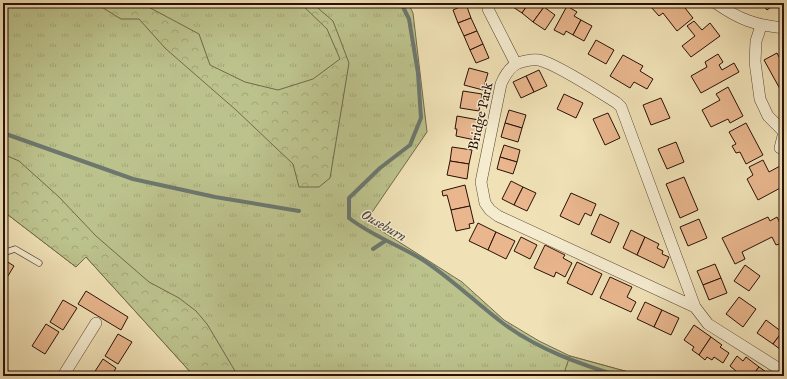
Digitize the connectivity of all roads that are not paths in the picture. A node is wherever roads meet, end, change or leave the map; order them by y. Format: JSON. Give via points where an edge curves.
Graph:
{"nodes":[{"id":1,"x":716,"y":3,"type":"edge"},
{"id":2,"x":488,"y":9,"type":"dead end"},
{"id":3,"x":761,"y":26,"type":"junction"},
{"id":4,"x":784,"y":28,"type":"edge"},
{"id":5,"x":516,"y":64,"type":"junction"},
{"id":6,"x":780,"y":148,"type":"dead end"},
{"id":7,"x":3,"y":253,"type":"edge"},
{"id":8,"x":39,"y":263,"type":"dead end"},
{"id":9,"x":695,"y":307,"type":"junction"},
{"id":10,"x":96,"y":323,"type":"dead end"},
{"id":11,"x":784,"y":372,"type":"edge"},
{"id":12,"x":3,"y":374,"type":"edge"},
{"id":13,"x":6,"y":376,"type":"edge"},
{"id":14,"x":63,"y":376,"type":"edge"}],
"edges":[{"from":1,"to":3,"type":"street","via":[[735,16]]},
{"from":2,"to":5,"type":"street"},
{"from":3,"to":4,"type":"street"},
{"from":3,"to":6,"type":"street","via":[[755,55],[760,99],[768,116],[784,132]]},
{"from":5,"to":9,"type":"street","name":"Bridge Park","via":[[540,60],[621,107]]},
{"from":5,"to":9,"type":"street","name":"Bridge Park","via":[[501,84],[480,182],[490,210],[498,216]]},
{"from":7,"to":8,"type":"lane","via":[[15,249]]},
{"from":9,"to":11,"type":"street","name":"Bridge Park","via":[[708,324]]},
{"from":10,"to":14,"type":"street"},
{"from":12,"to":13,"type":"street"}]}
